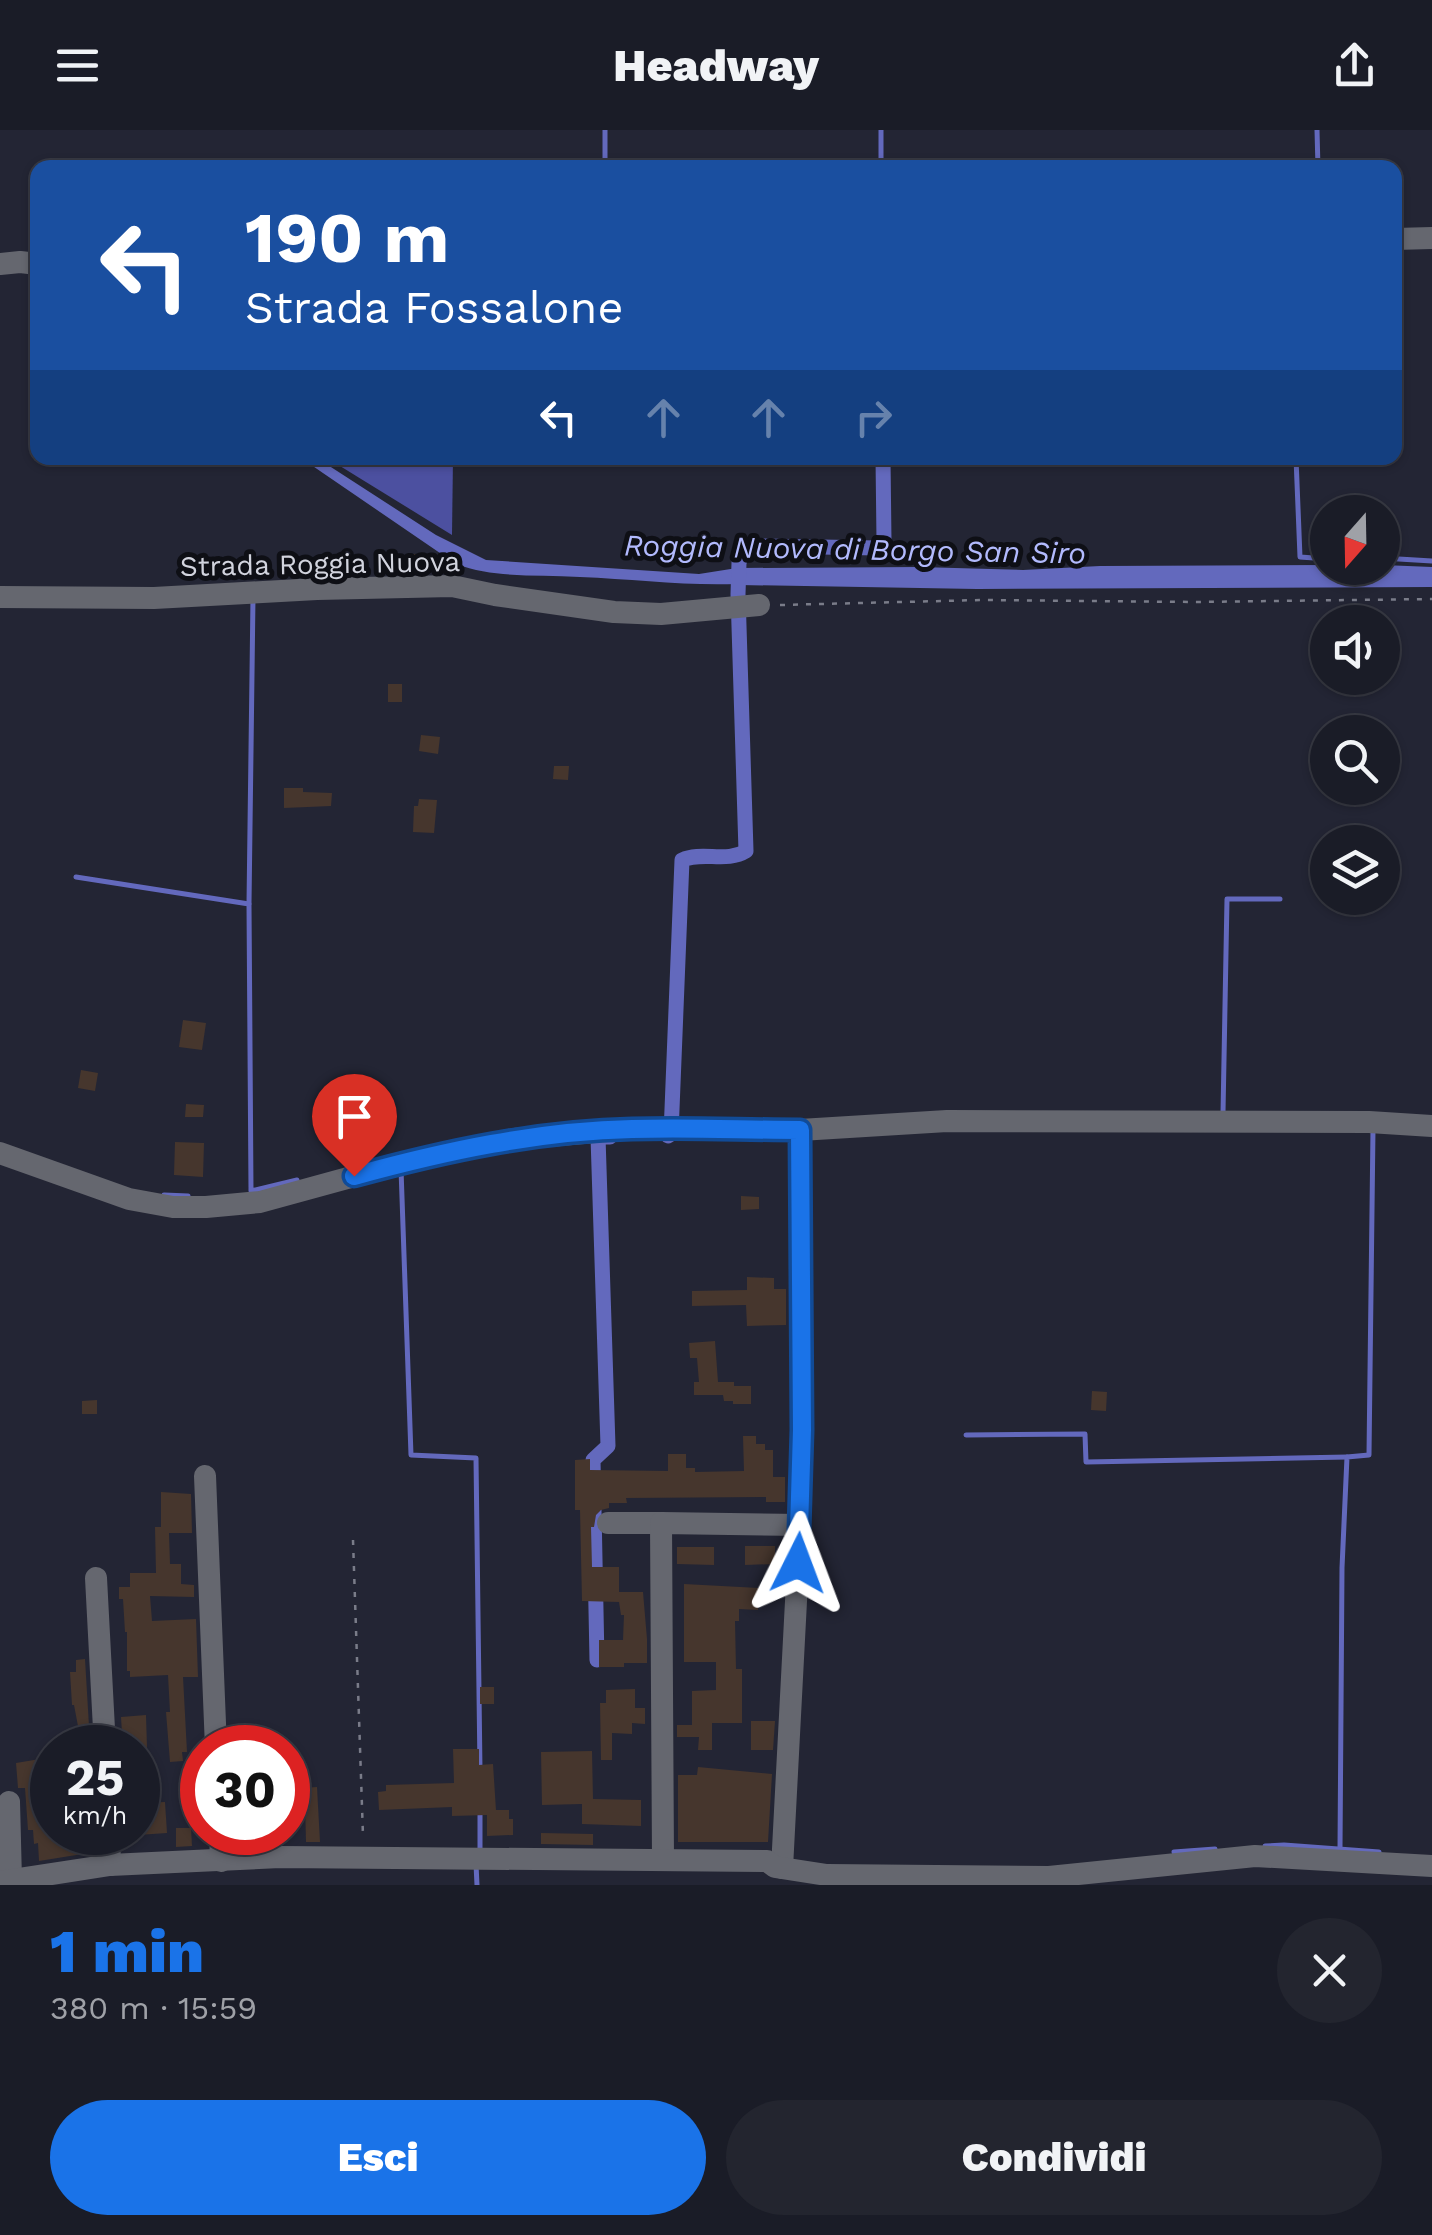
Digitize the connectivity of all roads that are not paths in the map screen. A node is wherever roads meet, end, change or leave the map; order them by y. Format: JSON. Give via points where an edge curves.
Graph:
{"nodes":[{"id":1,"x":1432,"y":238,"type":"edge"},
{"id":2,"x":1402,"y":239,"type":"edge"},
{"id":3,"x":30,"y":263,"type":"edge"},
{"id":4,"x":0,"y":264,"type":"edge"},
{"id":5,"x":0,"y":596,"type":"edge"},
{"id":6,"x":745,"y":605,"type":"road end"},
{"id":7,"x":1432,"y":1126,"type":"edge"},
{"id":8,"x":800,"y":1130,"type":"junction"},
{"id":9,"x":0,"y":1153,"type":"edge"},
{"id":10,"x":204,"y":1476,"type":"dead end"},
{"id":11,"x":608,"y":1523,"type":"dead end"},
{"id":12,"x":660,"y":1523,"type":"junction"},
{"id":13,"x":800,"y":1525,"type":"junction"},
{"id":14,"x":96,"y":1578,"type":"dead end"},
{"id":15,"x":103,"y":1725,"type":"edge"},
{"id":16,"x":215,"y":1725,"type":"edge"},
{"id":17,"x":9,"y":1802,"type":"dead end"},
{"id":18,"x":110,"y":1855,"type":"edge"},
{"id":19,"x":223,"y":1855,"type":"edge"},
{"id":20,"x":664,"y":1860,"type":"junction"},
{"id":21,"x":224,"y":1861,"type":"junction"},
{"id":22,"x":110,"y":1865,"type":"junction"},
{"id":23,"x":1432,"y":1866,"type":"edge"},
{"id":24,"x":777,"y":1873,"type":"edge"},
{"id":25,"x":62,"y":1879,"type":"edge"},
{"id":26,"x":5,"y":1881,"type":"edge"},
{"id":27,"x":227,"y":1885,"type":"edge"}],
"edges":[{"from":1,"to":2,"type":"street"},
{"from":3,"to":4,"type":"street"},
{"from":5,"to":6,"type":"street","name":"Strada Roggia Nuova","via":[[452,586],[614,612]]},
{"from":7,"to":8,"type":"street","via":[[947,1121]]},
{"from":8,"to":9,"type":"street","via":[[630,1128],[514,1139],[260,1202],[206,1207],[129,1198]]},
{"from":8,"to":13,"type":"street"},
{"from":10,"to":16,"type":"street"},
{"from":11,"to":12,"type":"street"},
{"from":12,"to":13,"type":"street"},
{"from":12,"to":20,"type":"street"},
{"from":13,"to":24,"type":"street"},
{"from":14,"to":15,"type":"street"},
{"from":17,"to":26,"type":"street"},
{"from":18,"to":22,"type":"street"},
{"from":19,"to":21,"type":"street"},
{"from":20,"to":21,"type":"street"},
{"from":20,"to":24,"type":"street","via":[[767,1862]]},
{"from":21,"to":22,"type":"street"},
{"from":21,"to":27,"type":"street"},
{"from":22,"to":25,"type":"street"},
{"from":23,"to":24,"type":"street","via":[[1254,1856],[1049,1876]]},
{"from":25,"to":26,"type":"street"}]}
